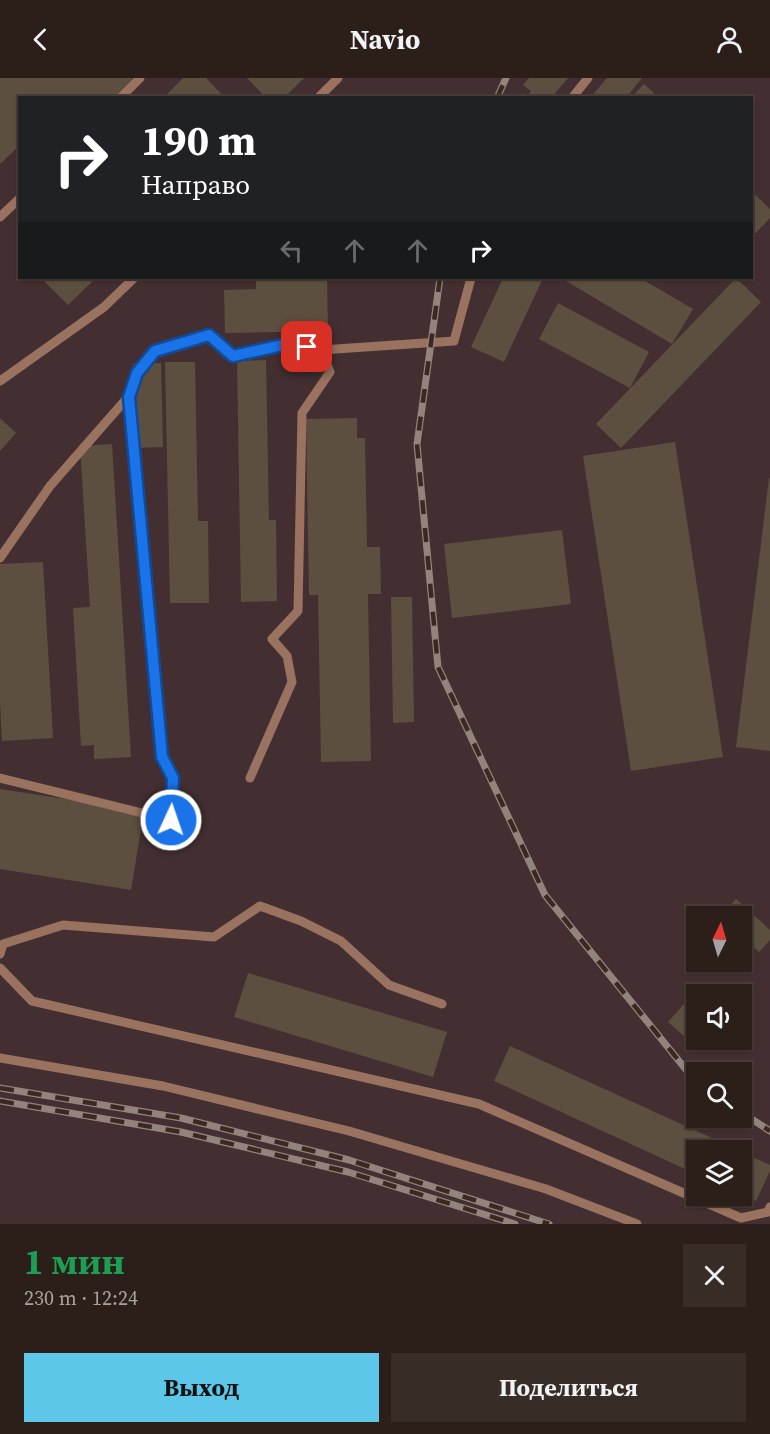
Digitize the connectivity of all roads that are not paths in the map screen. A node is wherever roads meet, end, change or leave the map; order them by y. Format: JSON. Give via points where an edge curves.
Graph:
{"nodes":[{"id":1,"x":140,"y":78,"type":"edge"},
{"id":2,"x":338,"y":78,"type":"edge"},
{"id":3,"x":588,"y":78,"type":"edge"},
{"id":4,"x":122,"y":96,"type":"edge"},
{"id":5,"x":320,"y":96,"type":"edge"},
{"id":6,"x":574,"y":96,"type":"edge"},
{"id":7,"x":18,"y":200,"type":"edge"},
{"id":8,"x":0,"y":217,"type":"edge"},
{"id":9,"x":133,"y":279,"type":"edge"},
{"id":10,"x":471,"y":279,"type":"edge"},
{"id":11,"x":321,"y":350,"type":"junction"},
{"id":12,"x":0,"y":381,"type":"edge"},
{"id":13,"x":129,"y":397,"type":"junction"},
{"id":14,"x":0,"y":558,"type":"edge"},
{"id":15,"x":0,"y":778,"type":"edge"},
{"id":16,"x":250,"y":778,"type":"dead end"},
{"id":17,"x":0,"y":954,"type":"edge"},
{"id":18,"x":0,"y":968,"type":"edge"},
{"id":19,"x":442,"y":1004,"type":"dead end"},
{"id":20,"x":0,"y":1058,"type":"edge"},
{"id":21,"x":770,"y":1208,"type":"edge"},
{"id":22,"x":637,"y":1224,"type":"edge"}],
"edges":[{"from":1,"to":4,"type":"lane"},
{"from":2,"to":5,"type":"lane"},
{"from":3,"to":6,"type":"lane"},
{"from":7,"to":8,"type":"lane"},
{"from":9,"to":12,"type":"lane","via":[[104,307]]},
{"from":10,"to":11,"type":"lane","via":[[454,341]]},
{"from":11,"to":13,"type":"lane","via":[[292,343],[233,356],[209,335],[155,351],[137,373]]},
{"from":11,"to":16,"type":"lane","via":[[330,372],[303,413],[298,611],[272,639],[287,656],[292,682]]},
{"from":13,"to":14,"type":"lane","via":[[50,486]]},
{"from":13,"to":15,"type":"lane","via":[[162,757],[173,778],[171,820]]},
{"from":17,"to":19,"type":"lane","via":[[3,944],[63,926],[214,937],[260,906],[341,941],[389,985]]},
{"from":18,"to":21,"type":"lane","via":[[32,1001],[479,1104],[741,1218],[768,1212]]},
{"from":20,"to":22,"type":"lane","via":[[163,1086],[350,1131],[546,1189]]}]}
